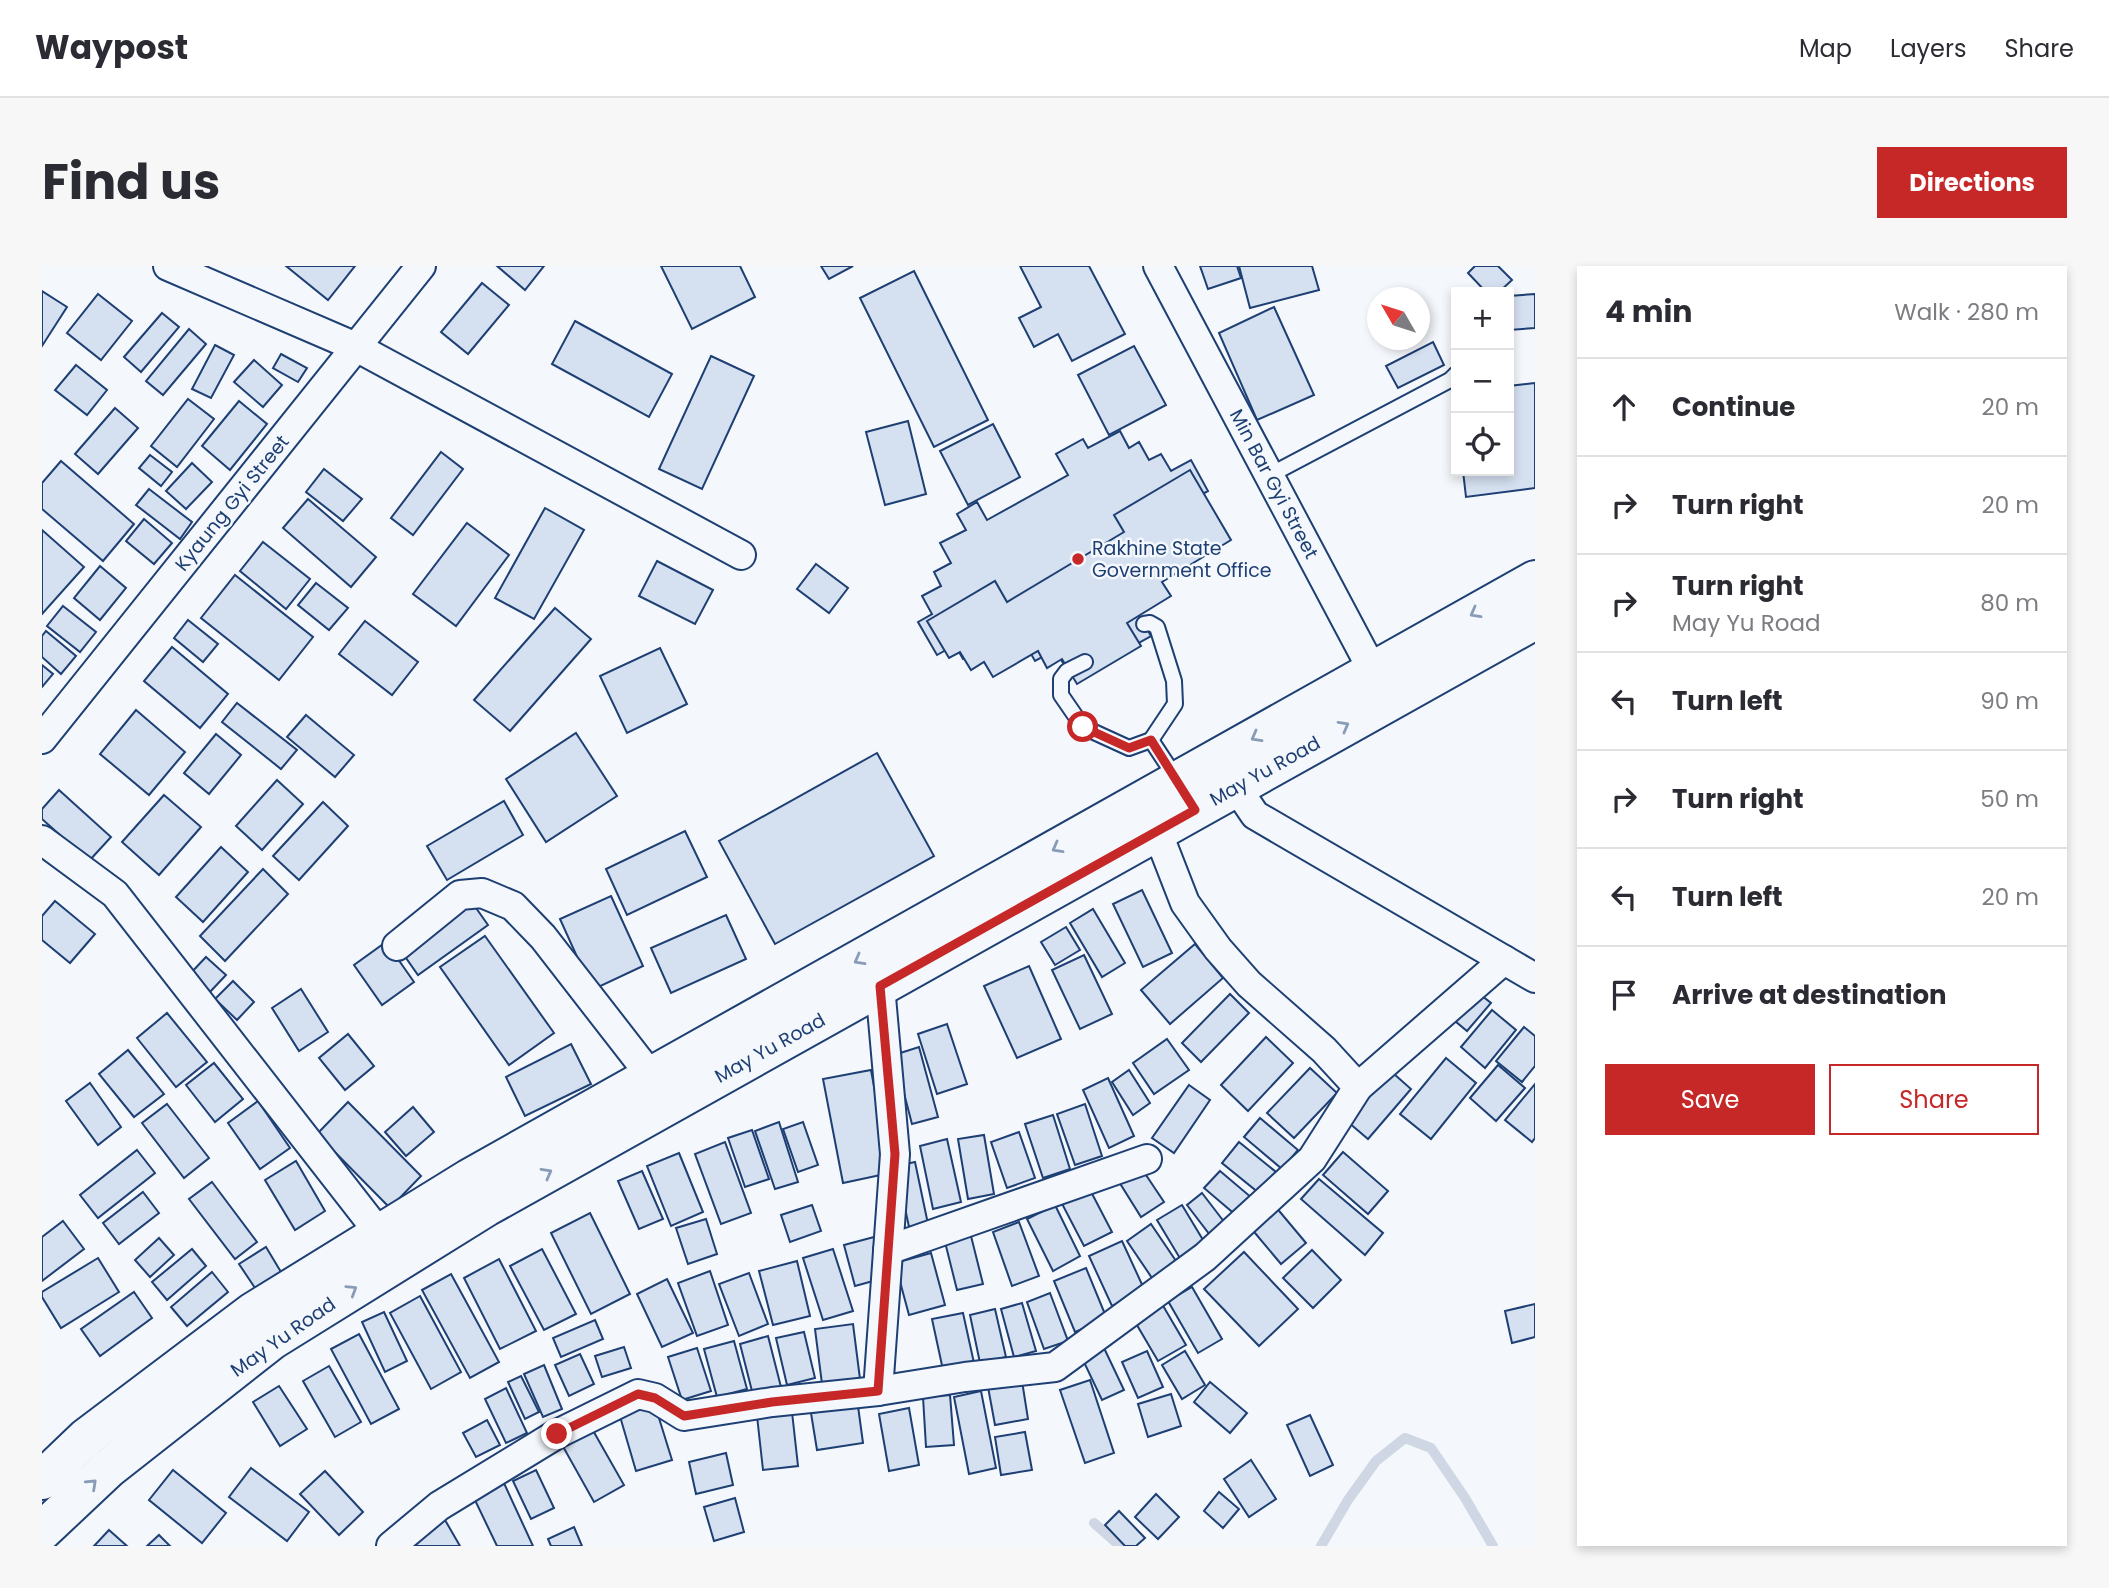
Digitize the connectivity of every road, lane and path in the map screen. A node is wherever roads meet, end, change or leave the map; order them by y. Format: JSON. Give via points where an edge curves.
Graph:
{"nodes":[{"id":1,"x":168,"y":266,"type":"edge"},
{"id":2,"x":421,"y":266,"type":"edge"},
{"id":3,"x":1158,"y":266,"type":"edge"},
{"id":4,"x":356,"y":347,"type":"junction"},
{"id":5,"x":1451,"y":379,"type":"edge"},
{"id":6,"x":1270,"y":475,"type":"junction"},
{"id":7,"x":741,"y":555,"type":"dead end"},
{"id":8,"x":1535,"y":580,"type":"edge"},
{"id":9,"x":1535,"y":620,"type":"edge"},
{"id":10,"x":1144,"y":624,"type":"dead end"},
{"id":11,"x":1085,"y":662,"type":"dead end"},
{"id":12,"x":1380,"y":687,"type":"junction"},
{"id":13,"x":42,"y":739,"type":"edge"},
{"id":14,"x":1151,"y":740,"type":"junction"},
{"id":15,"x":1236,"y":787,"type":"junction"},
{"id":16,"x":1186,"y":795,"type":"junction"},
{"id":17,"x":1157,"y":831,"type":"junction"},
{"id":18,"x":42,"y":839,"type":"edge"},
{"id":19,"x":397,"y":946,"type":"dead end"},
{"id":20,"x":1504,"y":960,"type":"junction"},
{"id":21,"x":1535,"y":978,"type":"edge"},
{"id":22,"x":880,"y":986,"type":"junction"},
{"id":23,"x":651,"y":1076,"type":"junction"},
{"id":24,"x":1359,"y":1087,"type":"junction"},
{"id":25,"x":1147,"y":1159,"type":"dead end"},
{"id":26,"x":380,"y":1234,"type":"junction"},
{"id":27,"x":888,"y":1250,"type":"junction"},
{"id":28,"x":878,"y":1391,"type":"junction"},
{"id":29,"x":42,"y":1480,"type":"edge"},
{"id":30,"x":42,"y":1531,"type":"edge"},
{"id":31,"x":391,"y":1546,"type":"edge"}],
"edges":[{"from":1,"to":4,"type":"street"},
{"from":2,"to":4,"type":"street","name":"Kyaung Gyi Street"},
{"from":3,"to":6,"type":"street","name":"Min Bar Gyi Street"},
{"from":4,"to":7,"type":"street"},
{"from":4,"to":13,"type":"street","name":"Kyaung Gyi Street"},
{"from":5,"to":6,"type":"lane"},
{"from":6,"to":12,"type":"street","name":"Min Bar Gyi Street"},
{"from":8,"to":12,"type":"main road","name":"May Yu Road","one_way":true},
{"from":9,"to":12,"type":"main road","name":"May Yu Road"},
{"from":10,"to":14,"type":"lane","via":[[1157,627],[1174,681],[1175,704]]},
{"from":11,"to":14,"type":"lane","via":[[1061,678],[1062,695],[1083,727],[1129,748]]},
{"from":15,"to":12,"type":"main road","name":"May Yu Road","one_way":true},
{"from":12,"to":16,"type":"main road","name":"May Yu Road","one_way":true},
{"from":14,"to":16,"type":"lane"},
{"from":15,"to":16,"type":"main road","name":"May Yu Road"},
{"from":15,"to":20,"type":"street","via":[[1255,815]]},
{"from":16,"to":17,"type":"main road","name":"May Yu Road"},
{"from":16,"to":23,"type":"main road","name":"May Yu Road","one_way":true},
{"from":17,"to":22,"type":"main road","name":"May Yu Road"},
{"from":17,"to":24,"type":"street","via":[[1185,903],[1219,949],[1249,984]]},
{"from":18,"to":26,"type":"street","via":[[115,894]]},
{"from":19,"to":23,"type":"street","via":[[460,895],[482,893],[513,906],[543,937]]},
{"from":20,"to":21,"type":"street"},
{"from":20,"to":24,"type":"street"},
{"from":22,"to":27,"type":"street","via":[[895,1154]]},
{"from":30,"to":22,"type":"main road","name":"May Yu Road","one_way":true,"via":[[109,1468],[272,1340],[486,1206]]},
{"from":23,"to":26,"type":"main road","name":"May Yu Road"},
{"from":24,"to":28,"type":"street","via":[[1312,1158],[1205,1257],[1055,1367]]},
{"from":25,"to":27,"type":"street"},
{"from":26,"to":29,"type":"main road","name":"May Yu Road","via":[[253,1311],[86,1438]]},
{"from":27,"to":28,"type":"street"},
{"from":28,"to":31,"type":"street","via":[[684,1416],[655,1398],[638,1394],[557,1434],[439,1506]]}]}
